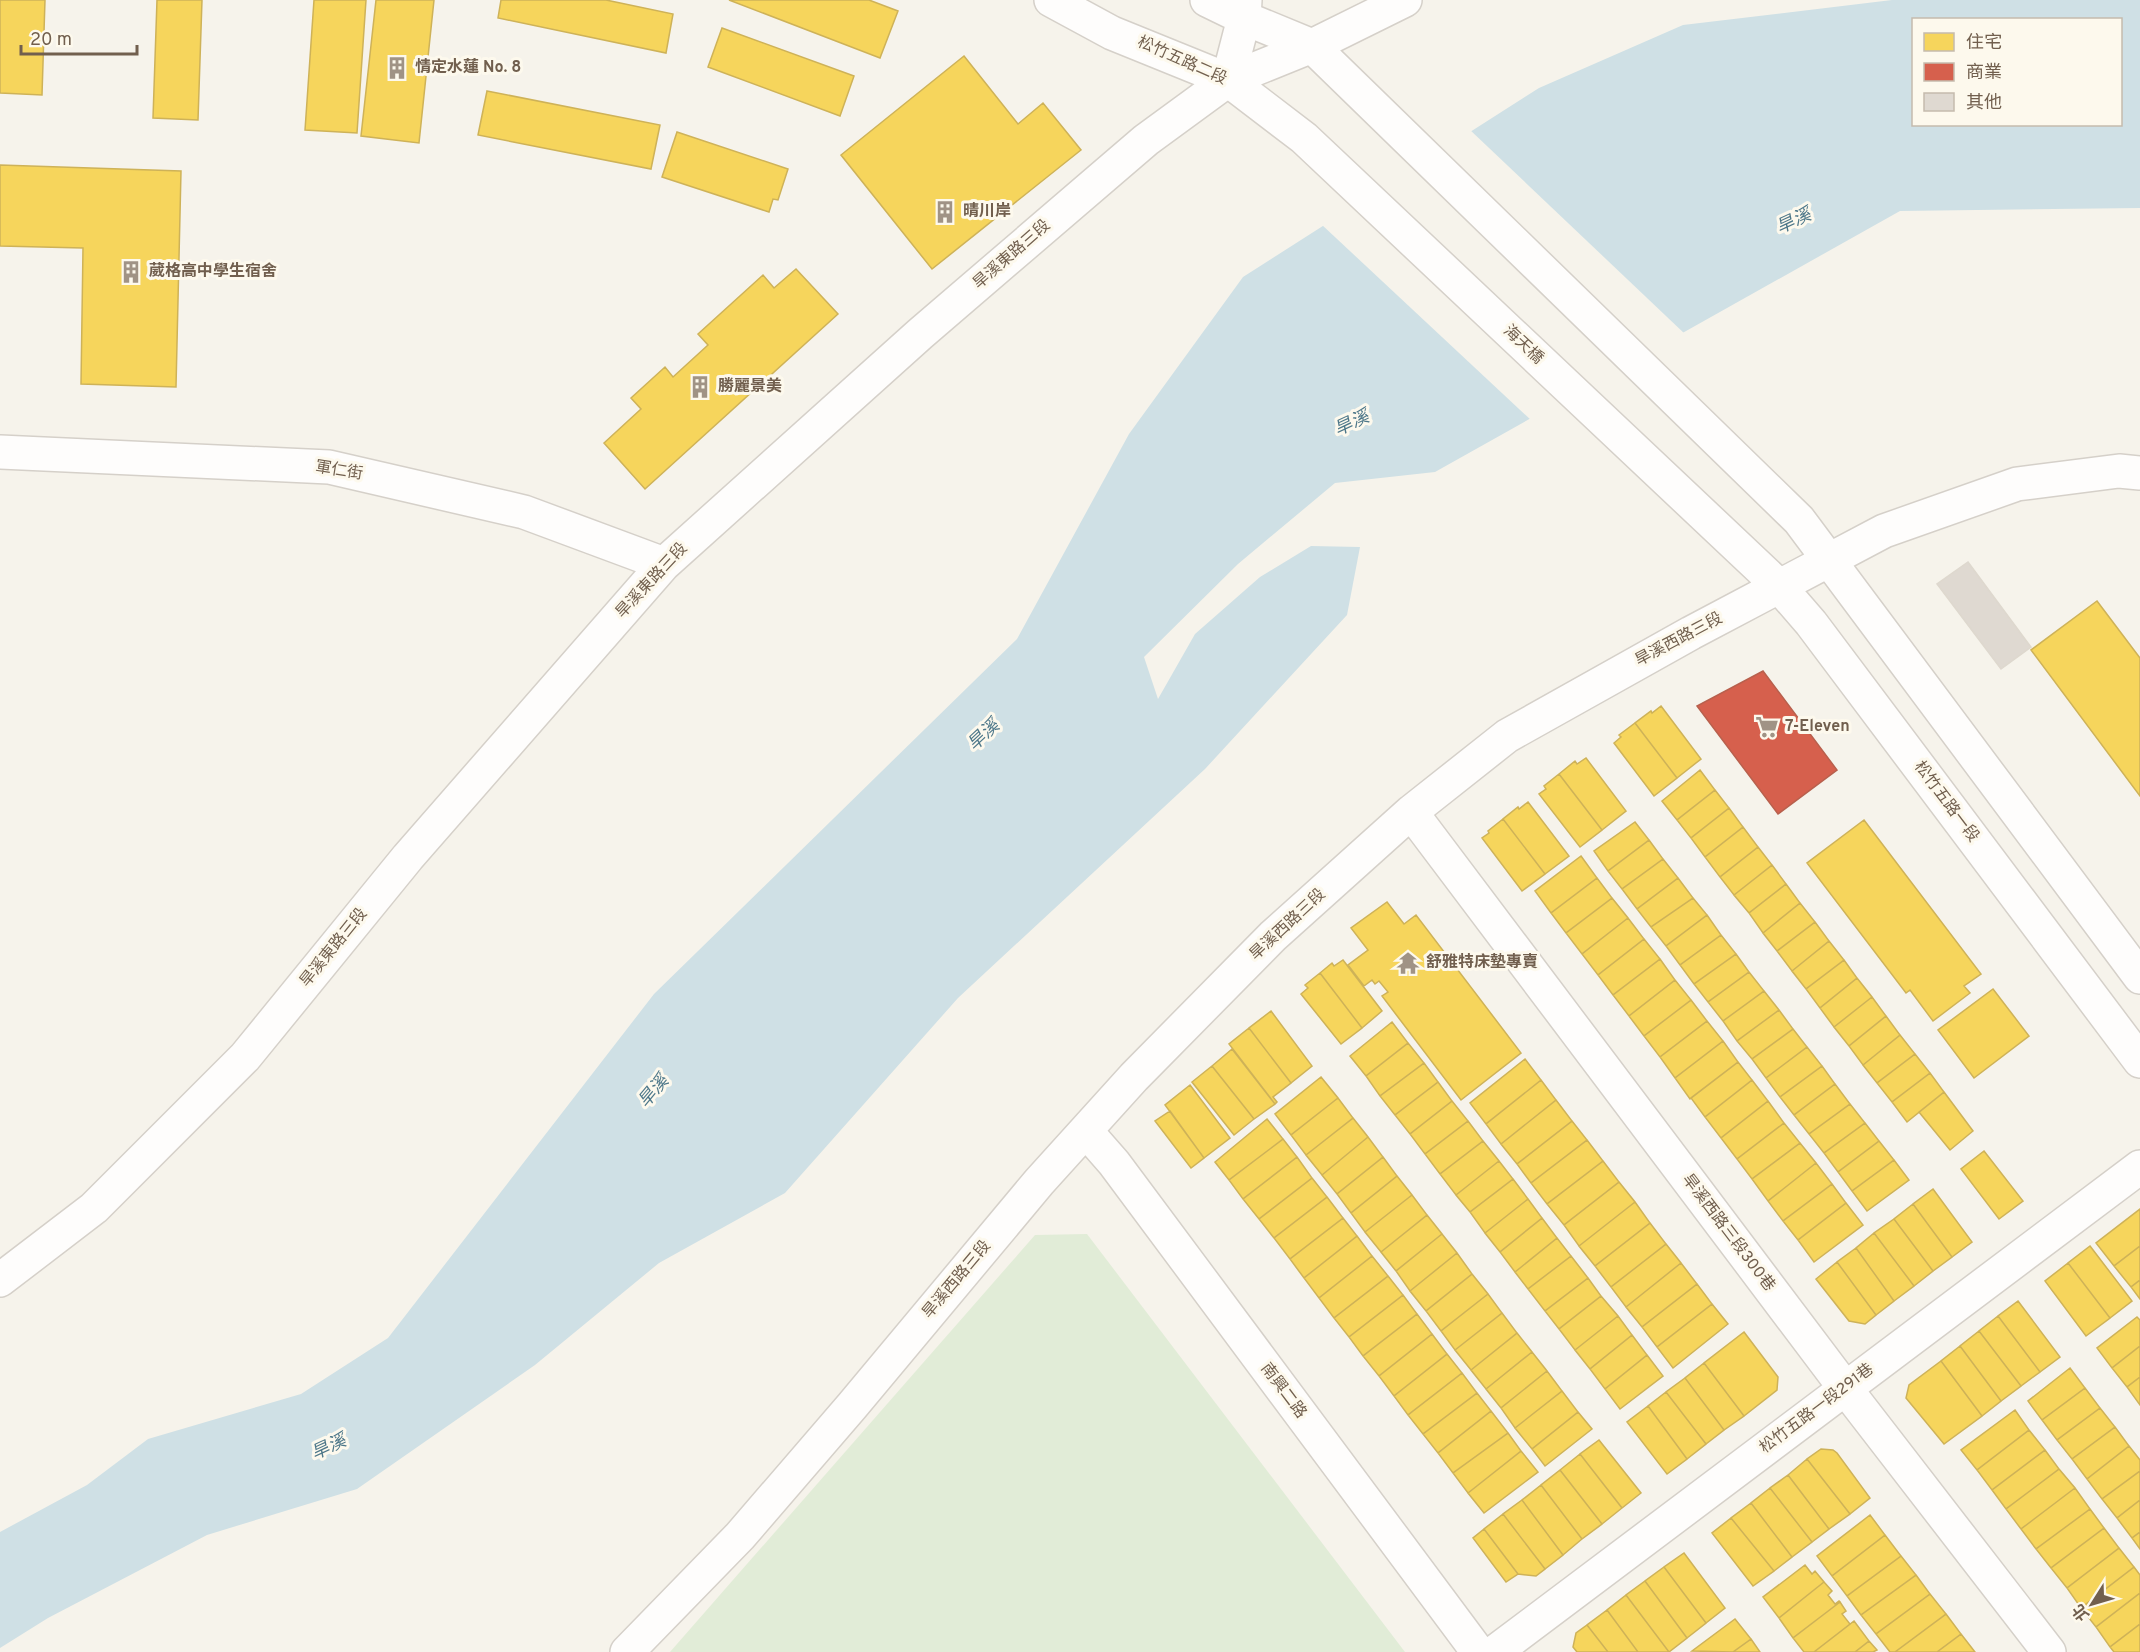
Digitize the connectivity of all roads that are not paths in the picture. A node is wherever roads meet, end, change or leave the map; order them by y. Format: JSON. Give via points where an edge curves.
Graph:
{"nodes":[{"id":1,"x":1051,"y":0,"type":"edge"},
{"id":2,"x":1207,"y":0,"type":"edge"},
{"id":3,"x":1405,"y":0,"type":"edge"},
{"id":4,"x":1244,"y":9,"type":"edge"},
{"id":5,"x":1312,"y":46,"type":"junction"},
{"id":6,"x":1228,"y":80,"type":"junction"},
{"id":7,"x":1304,"y":138,"type":"joint"},
{"id":8,"x":0,"y":452,"type":"edge"},
{"id":9,"x":2140,"y":474,"type":"edge"},
{"id":10,"x":1743,"y":551,"type":"joint"},
{"id":11,"x":1828,"y":559,"type":"junction"},
{"id":12,"x":664,"y":564,"type":"junction"},
{"id":13,"x":1779,"y":586,"type":"junction"},
{"id":14,"x":1411,"y":813,"type":"junction"},
{"id":15,"x":2140,"y":977,"type":"edge"},
{"id":16,"x":2140,"y":1061,"type":"edge"},
{"id":17,"x":1086,"y":1131,"type":"junction"},
{"id":18,"x":2140,"y":1167,"type":"edge"},
{"id":19,"x":0,"y":1280,"type":"edge"},
{"id":20,"x":1845,"y":1388,"type":"junction"},
{"id":21,"x":627,"y":1652,"type":"edge"},
{"id":22,"x":1478,"y":1652,"type":"edge"},
{"id":23,"x":1495,"y":1652,"type":"edge"},
{"id":24,"x":2049,"y":1652,"type":"edge"}],
"edges":[{"from":1,"to":6,"type":"street","name":"松竹五路二段","via":[[1112,33]]},
{"from":2,"to":4,"type":"street"},
{"from":3,"to":5,"type":"street","name":"旱溪東路三段"},
{"from":4,"to":5,"type":"street"},
{"from":4,"to":6,"type":"street"},
{"from":5,"to":6,"type":"street","name":"旱溪東路三段"},
{"from":5,"to":11,"type":"street","via":[[1799,520]]},
{"from":6,"to":7,"type":"street","name":"松竹五路二段"},
{"from":6,"to":12,"type":"street","name":"旱溪東路三段","via":[[1146,140],[956,302]]},
{"from":7,"to":10,"type":"street","name":"海天橋"},
{"from":8,"to":12,"type":"street","name":"軍仁街","via":[[329,467],[524,512]]},
{"from":9,"to":11,"type":"street","name":"旱溪西路三段","via":[[2119,471],[2017,484],[1884,531]]},
{"from":10,"to":13,"type":"street","name":"松竹五路一段"},
{"from":11,"to":13,"type":"street","name":"旱溪西路三段"},
{"from":11,"to":15,"type":"street"},
{"from":12,"to":19,"type":"street","name":"旱溪東路三段","via":[[408,857],[245,1057],[94,1208]]},
{"from":13,"to":14,"type":"street","name":"旱溪西路三段","via":[[1507,736]]},
{"from":13,"to":16,"type":"street","name":"松竹五路一段","via":[[1811,623]]},
{"from":14,"to":17,"type":"street","name":"旱溪西路三段","via":[[1273,936]]},
{"from":14,"to":20,"type":"street","name":"旱溪西路三段300巷"},
{"from":17,"to":21,"type":"street","name":"旱溪西路三段","via":[[740,1536]]},
{"from":17,"to":22,"type":"street","name":"南興二路"},
{"from":18,"to":20,"type":"street","name":"松竹五路一段291巷"},
{"from":20,"to":23,"type":"street","name":"松竹五路一段291巷"},
{"from":20,"to":24,"type":"street","name":"旱溪西路三段300巷"}]}
